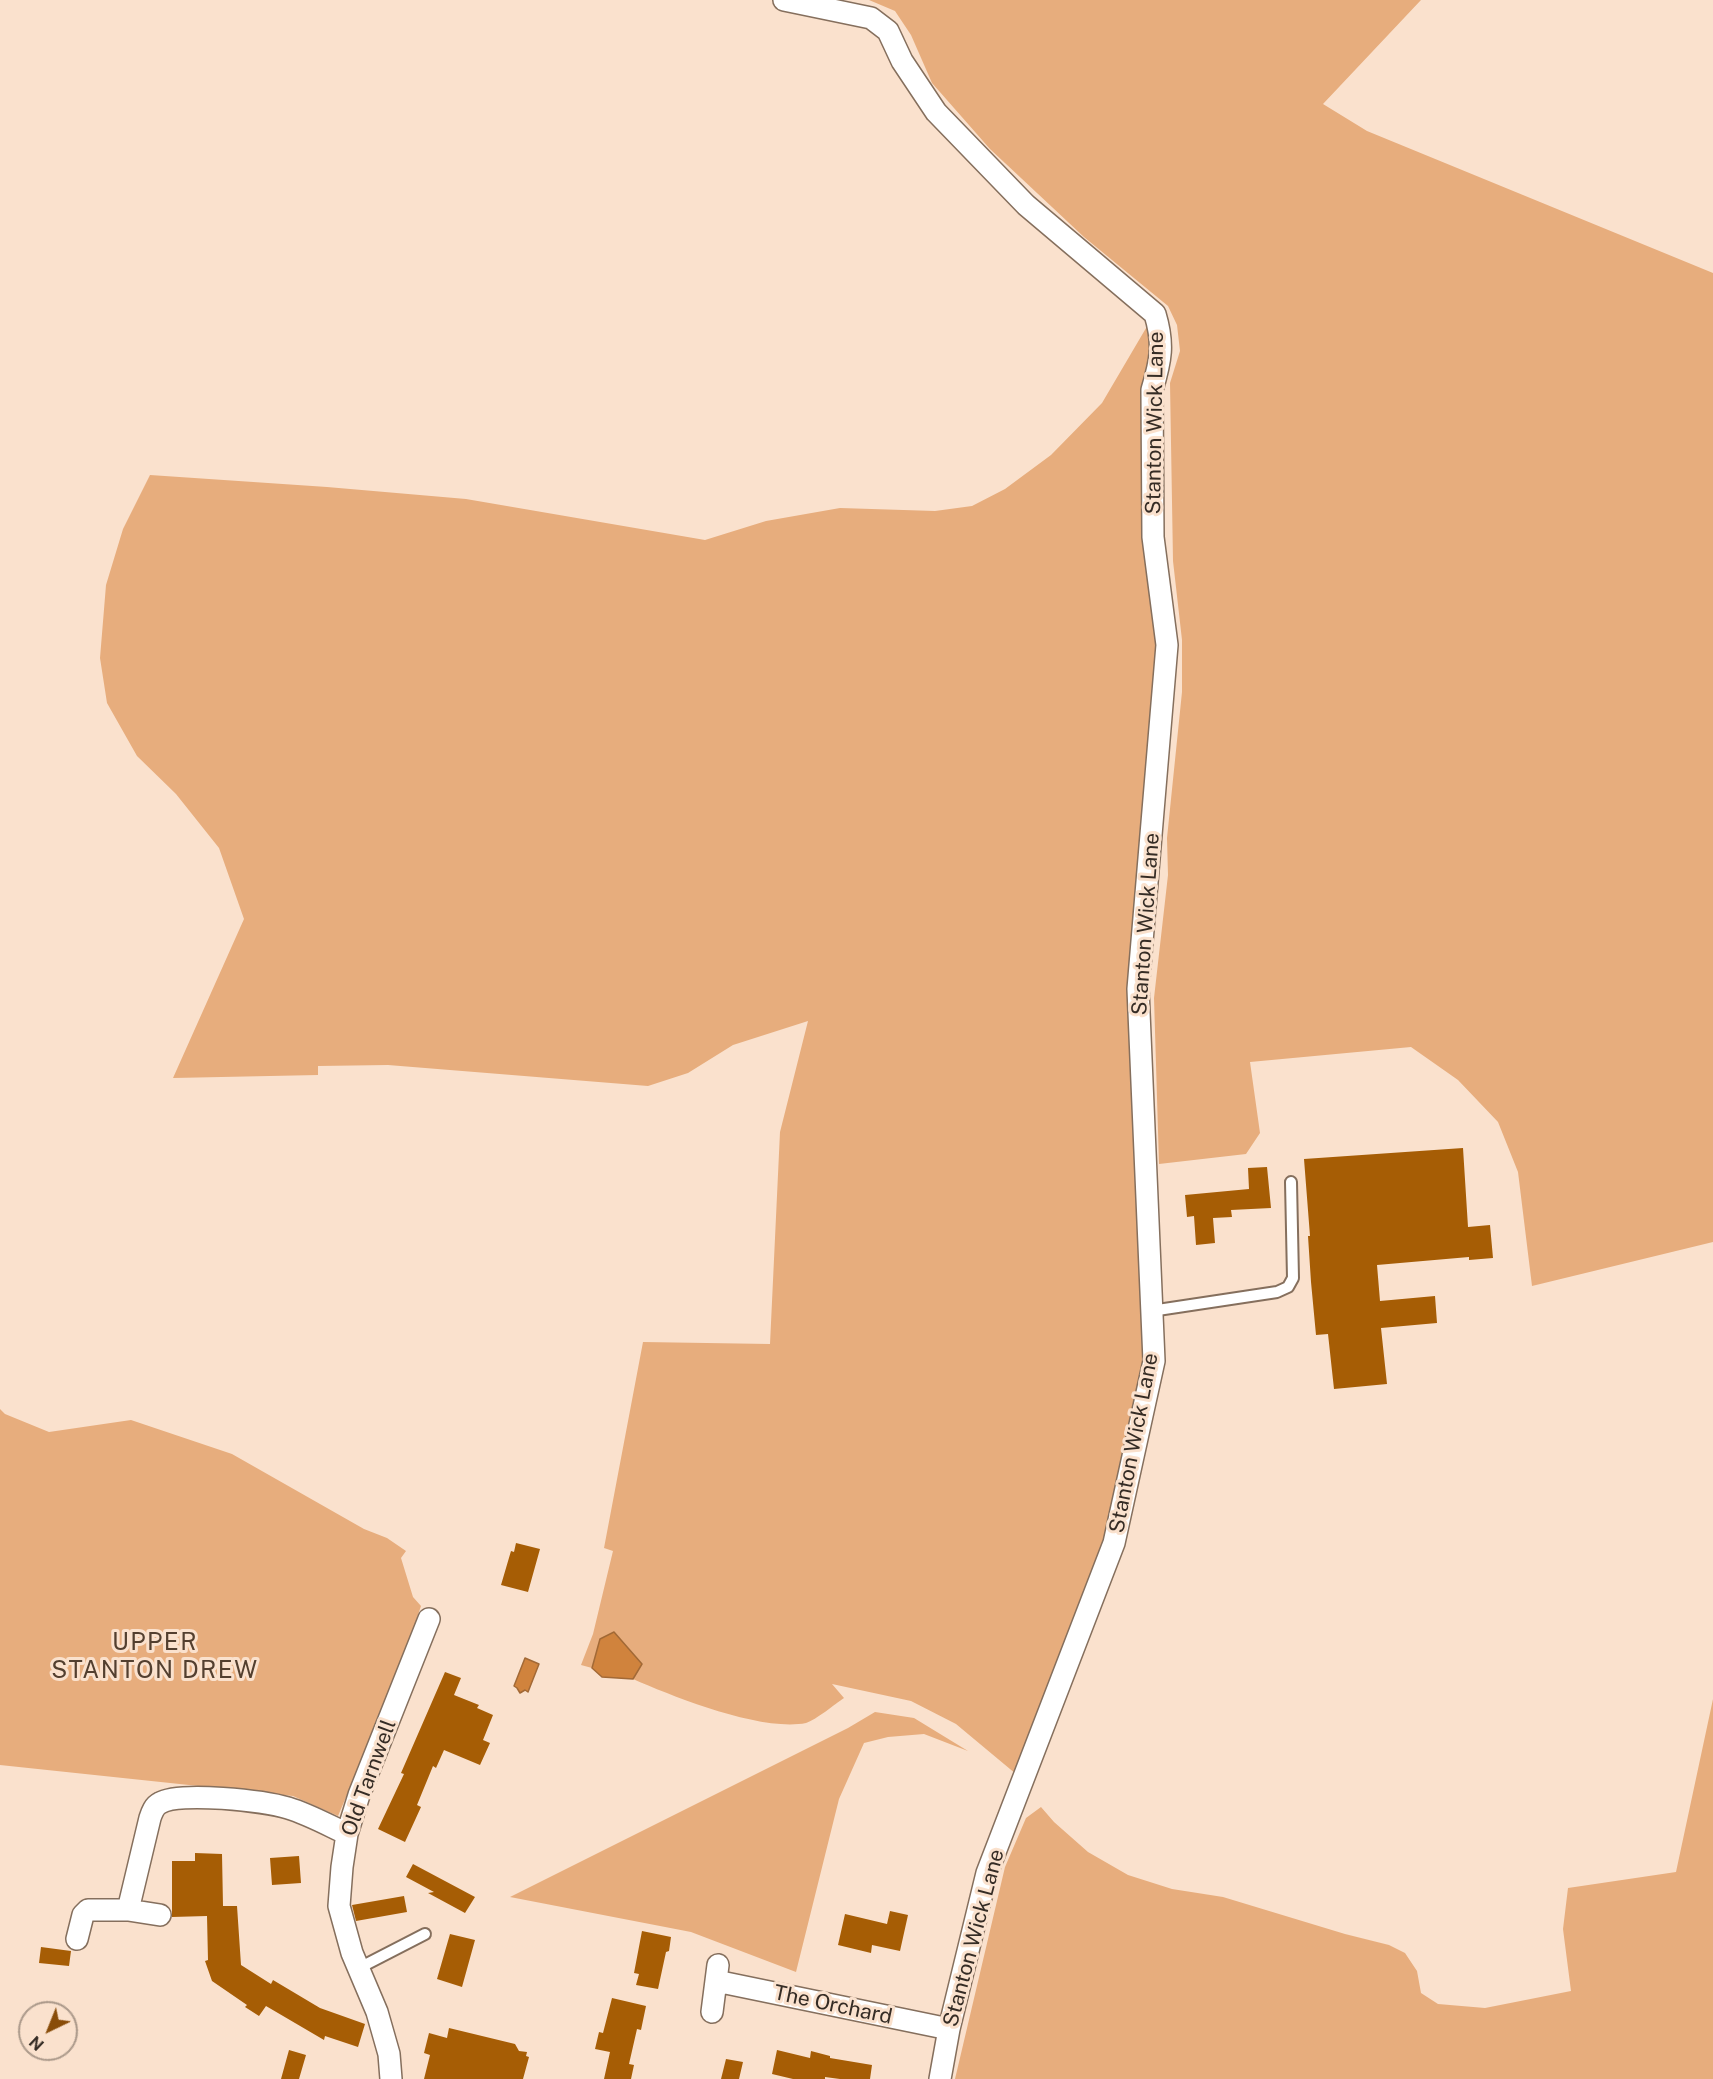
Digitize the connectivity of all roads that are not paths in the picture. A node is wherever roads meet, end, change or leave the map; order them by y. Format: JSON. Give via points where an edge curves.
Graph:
{"nodes":[{"id":1,"x":784,"y":0,"type":"edge"},
{"id":2,"x":1291,"y":1182,"type":"dead end"},
{"id":3,"x":1151,"y":1311,"type":"junction"},
{"id":4,"x":429,"y":1619,"type":"dead end"},
{"id":5,"x":347,"y":1834,"type":"junction"},
{"id":6,"x":128,"y":1910,"type":"junction"},
{"id":7,"x":160,"y":1915,"type":"dead end"},
{"id":8,"x":424,"y":1934,"type":"dead end"},
{"id":9,"x":77,"y":1939,"type":"dead end"},
{"id":10,"x":359,"y":1968,"type":"junction"},
{"id":11,"x":712,"y":2012,"type":"dead end"},
{"id":12,"x":949,"y":2029,"type":"junction"},
{"id":13,"x":391,"y":2079,"type":"edge"},
{"id":14,"x":940,"y":2079,"type":"edge"}],
"edges":[{"from":1,"to":3,"type":"street","name":"Stanton Wick Lane","via":[[871,18],[888,31],[902,61],[936,112],[1026,205],[1155,314],[1162,336],[1160,366],[1152,390],[1153,537],[1167,645],[1138,989]]},
{"from":2,"to":3,"type":"lane","via":[[1293,1278],[1288,1287],[1277,1292]]},
{"from":3,"to":12,"type":"street","name":"Stanton Wick Lane","via":[[1154,1360],[1114,1543],[987,1873]]},
{"from":4,"to":5,"type":"street","name":"Old Tarnwell"},
{"from":5,"to":6,"type":"street","via":[[288,1808],[175,1797],[154,1808]]},
{"from":5,"to":10,"type":"street","name":"Old Tarnwell","via":[[339,1906]]},
{"from":6,"to":7,"type":"street"},
{"from":6,"to":9,"type":"street","via":[[88,1910]]},
{"from":8,"to":10,"type":"lane"},
{"from":10,"to":13,"type":"street","name":"Old Tarnwell","via":[[377,2012],[389,2054]]},
{"from":11,"to":12,"type":"street","name":"The Orchard","via":[[717,1973]]},
{"from":12,"to":14,"type":"street","name":"Stanton Wick Lane"}]}
